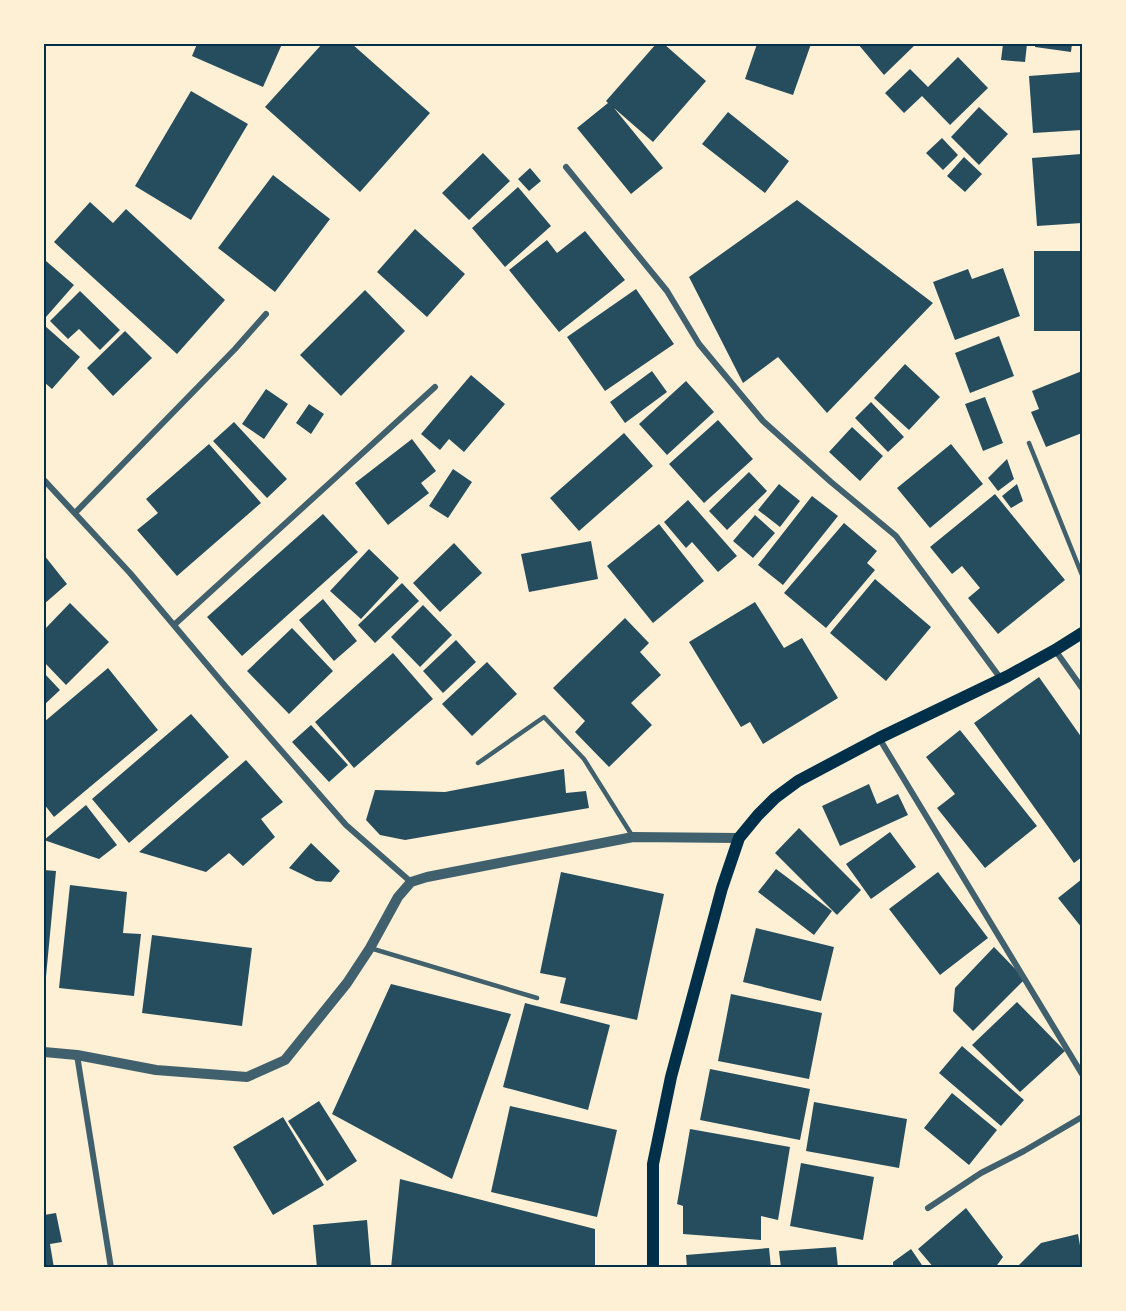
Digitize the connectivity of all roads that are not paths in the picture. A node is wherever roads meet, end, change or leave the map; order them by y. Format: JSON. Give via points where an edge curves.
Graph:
{"nodes":[{"id":1,"x":566,"y":167,"type":"dead end"},
{"id":2,"x":266,"y":314,"type":"dead end"},
{"id":3,"x":435,"y":387,"type":"dead end"},
{"id":4,"x":1029,"y":442,"type":"dead end"},
{"id":5,"x":44,"y":480,"type":"edge"},
{"id":6,"x":75,"y":513,"type":"junction"},
{"id":7,"x":1083,"y":575,"type":"edge"},
{"id":8,"x":174,"y":625,"type":"junction"},
{"id":9,"x":1083,"y":633,"type":"edge"},
{"id":10,"x":1055,"y":650,"type":"junction"},
{"id":11,"x":1001,"y":679,"type":"junction"},
{"id":12,"x":1083,"y":688,"type":"edge"},
{"id":13,"x":879,"y":738,"type":"junction"},
{"id":14,"x":478,"y":763,"type":"dead end"},
{"id":15,"x":633,"y":837,"type":"junction"},
{"id":16,"x":739,"y":838,"type":"junction"},
{"id":17,"x":411,"y":882,"type":"junction"},
{"id":18,"x":370,"y":948,"type":"junction"},
{"id":19,"x":537,"y":998,"type":"dead end"},
{"id":20,"x":44,"y":1052,"type":"edge"},
{"id":21,"x":77,"y":1055,"type":"junction"},
{"id":22,"x":1083,"y":1074,"type":"edge"},
{"id":23,"x":1083,"y":1117,"type":"edge"},
{"id":24,"x":928,"y":1208,"type":"dead end"},
{"id":25,"x":111,"y":1268,"type":"edge"},
{"id":26,"x":653,"y":1268,"type":"edge"}],
"edges":[{"from":1,"to":11,"type":"street","via":[[667,291],[699,344],[763,421],[896,536]]},
{"from":2,"to":6,"type":"street"},
{"from":3,"to":8,"type":"street"},
{"from":4,"to":7,"type":"lane"},
{"from":5,"to":6,"type":"street"},
{"from":6,"to":8,"type":"street"},
{"from":8,"to":17,"type":"street","via":[[346,825]]},
{"from":9,"to":10,"type":"main road"},
{"from":10,"to":11,"type":"main road"},
{"from":10,"to":12,"type":"street"},
{"from":11,"to":13,"type":"main road"},
{"from":13,"to":16,"type":"main road","via":[[798,781],[758,815]]},
{"from":13,"to":22,"type":"street"},
{"from":14,"to":15,"type":"lane","via":[[544,717],[584,759]]},
{"from":15,"to":16,"type":"street"},
{"from":15,"to":17,"type":"street"},
{"from":16,"to":26,"type":"main road","via":[[671,1077],[653,1164]]},
{"from":17,"to":18,"type":"street","via":[[398,897]]},
{"from":18,"to":19,"type":"lane"},
{"from":18,"to":21,"type":"street","via":[[285,1060],[247,1077],[156,1070]]},
{"from":20,"to":21,"type":"street"},
{"from":21,"to":25,"type":"street"},
{"from":23,"to":24,"type":"street","via":[[981,1173]]}]}
